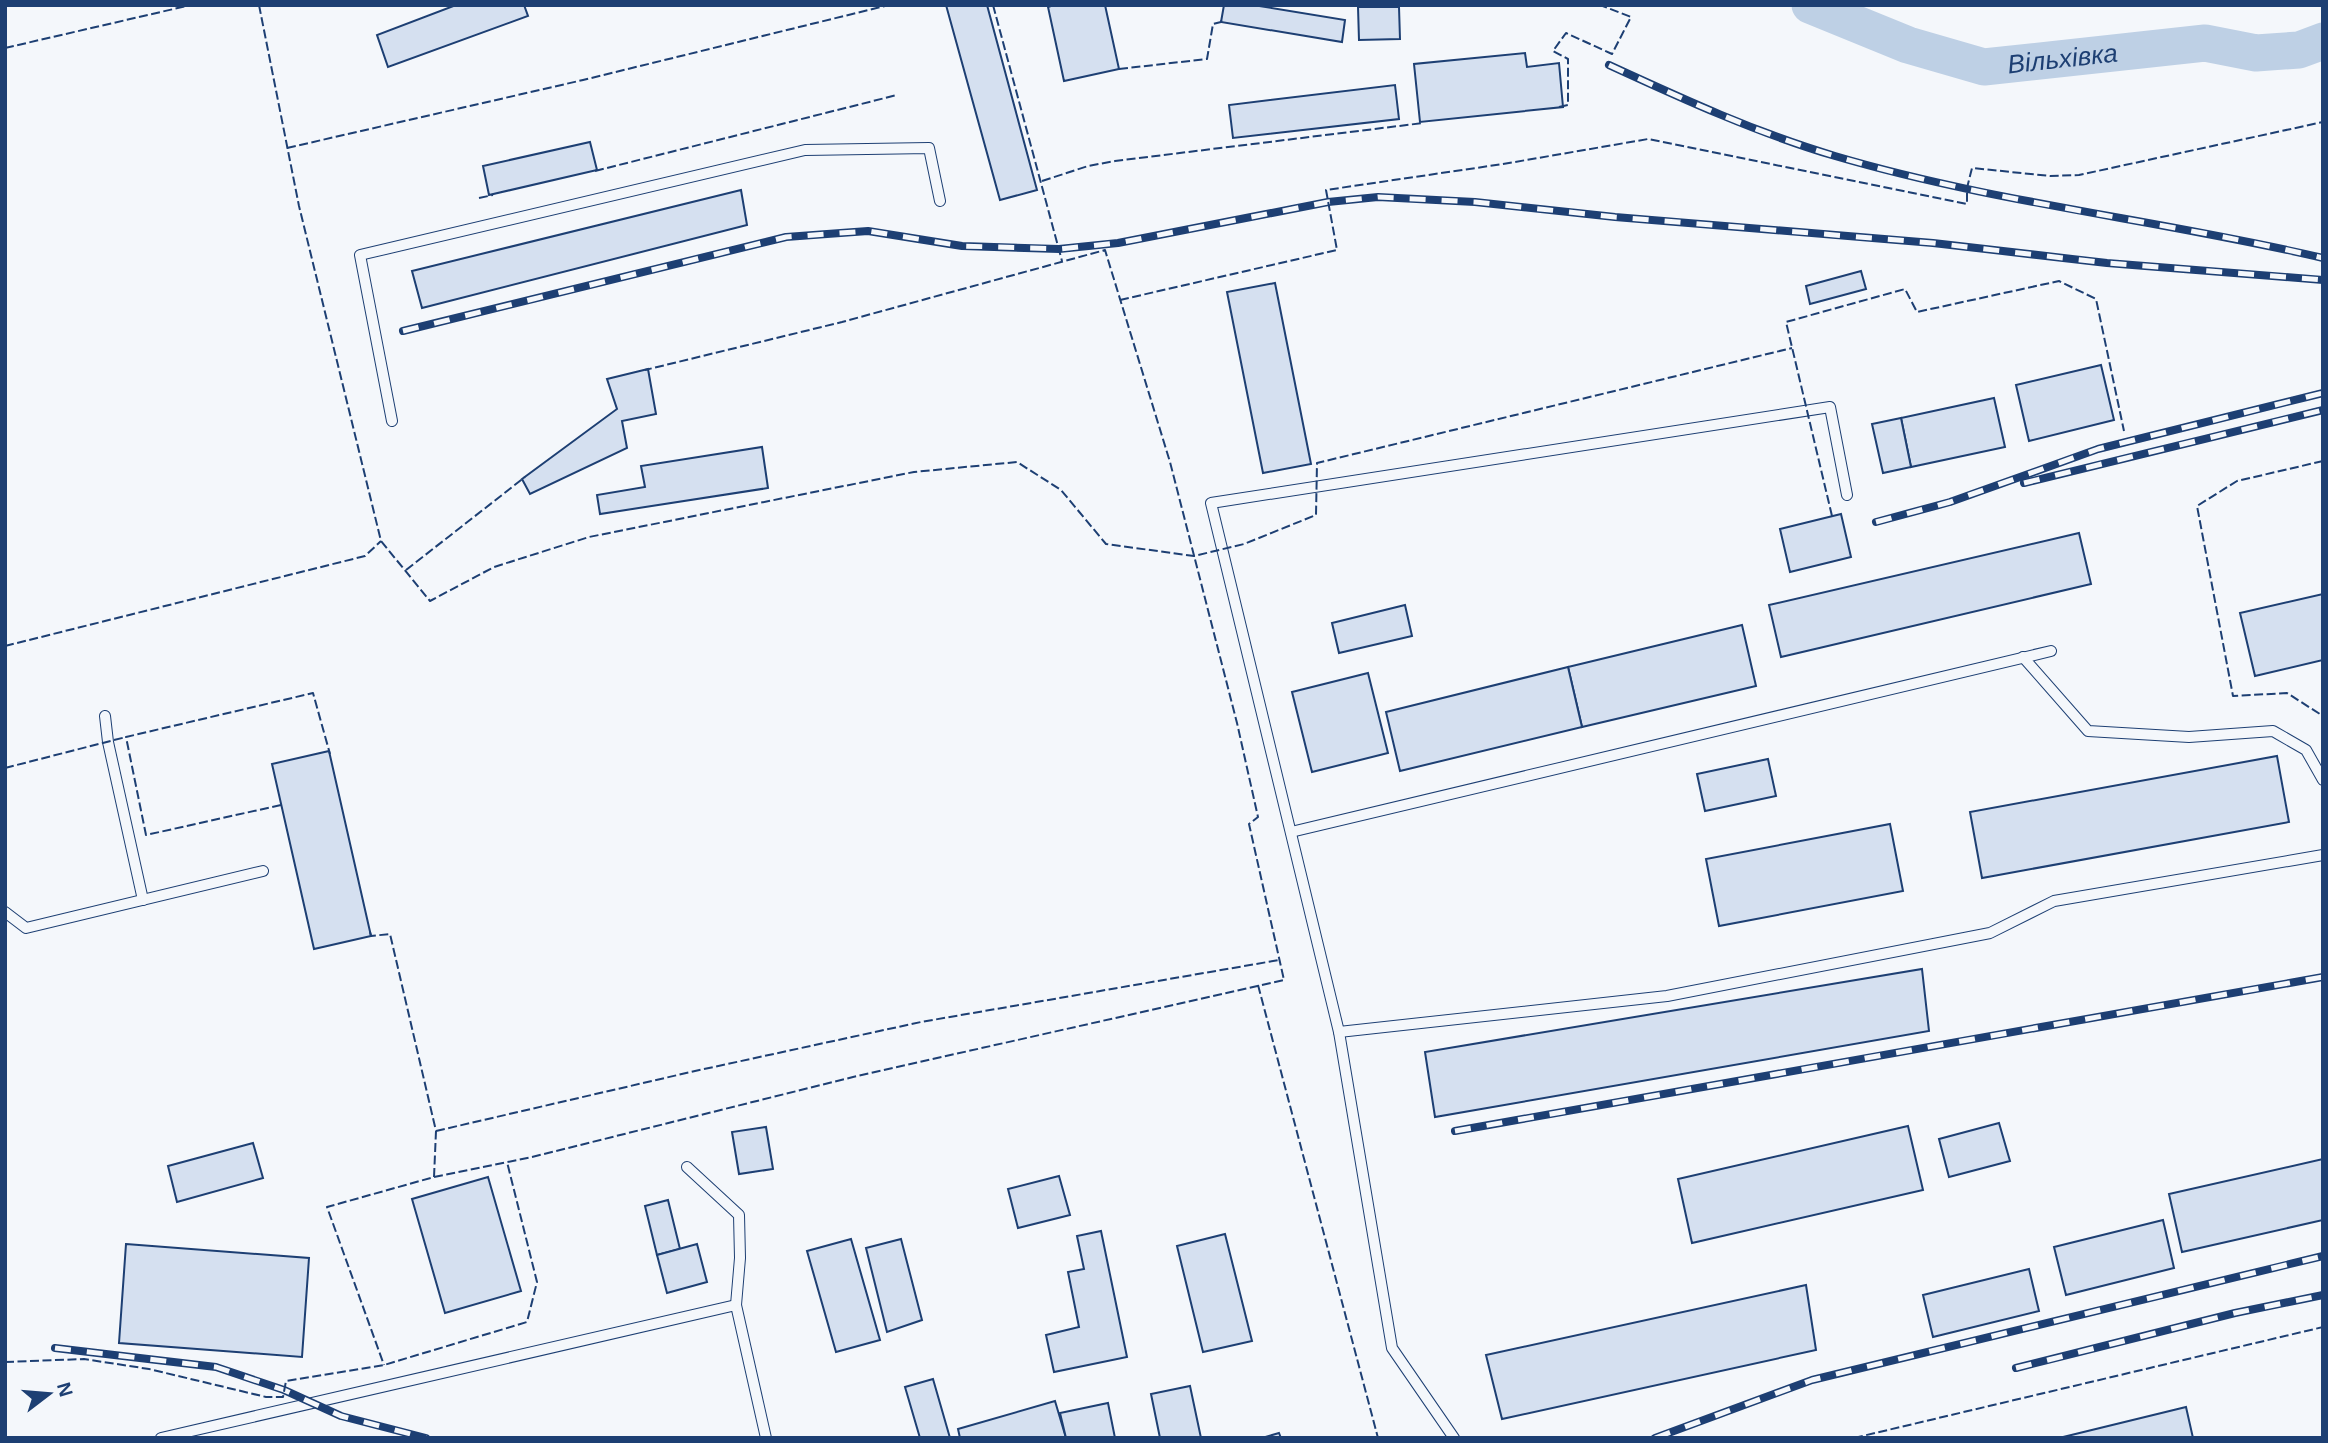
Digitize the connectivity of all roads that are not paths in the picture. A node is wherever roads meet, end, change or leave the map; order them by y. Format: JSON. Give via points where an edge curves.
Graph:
{"nodes":[{"id":1,"x":940,"y":201,"type":"dead end"},
{"id":2,"x":392,"y":421,"type":"dead end"},
{"id":3,"x":1847,"y":495,"type":"dead end"},
{"id":4,"x":2051,"y":651,"type":"dead end"},
{"id":5,"x":2023,"y":657,"type":"junction"},
{"id":6,"x":105,"y":716,"type":"dead end"},
{"id":7,"x":2323,"y":780,"type":"edge"},
{"id":8,"x":1290,"y":832,"type":"junction"},
{"id":9,"x":2323,"y":855,"type":"edge"},
{"id":10,"x":263,"y":871,"type":"dead end"},
{"id":11,"x":143,"y":900,"type":"junction"},
{"id":12,"x":5,"y":912,"type":"edge"},
{"id":13,"x":1339,"y":1032,"type":"junction"},
{"id":14,"x":687,"y":1167,"type":"dead end"},
{"id":15,"x":736,"y":1305,"type":"junction"},
{"id":16,"x":162,"y":1438,"type":"edge"},
{"id":17,"x":766,"y":1438,"type":"edge"},
{"id":18,"x":1454,"y":1438,"type":"edge"}],
"edges":[{"from":1,"to":2,"type":"lane","via":[[929,148],[805,150],[360,255]]},
{"from":3,"to":8,"type":"lane","via":[[1830,407],[1211,503]]},
{"from":4,"to":5,"type":"lane"},
{"from":5,"to":7,"type":"lane","via":[[2088,730],[2189,737],[2273,731],[2306,750]]},
{"from":5,"to":8,"type":"lane"},
{"from":6,"to":11,"type":"lane"},
{"from":8,"to":13,"type":"lane"},
{"from":9,"to":13,"type":"lane","via":[[2054,901],[1990,933],[1667,996]]},
{"from":10,"to":11,"type":"lane"},
{"from":11,"to":12,"type":"lane","via":[[26,928]]},
{"from":13,"to":18,"type":"lane","via":[[1392,1348]]},
{"from":14,"to":15,"type":"lane","via":[[739,1215]]},
{"from":15,"to":16,"type":"lane"},
{"from":15,"to":17,"type":"lane"}]}
